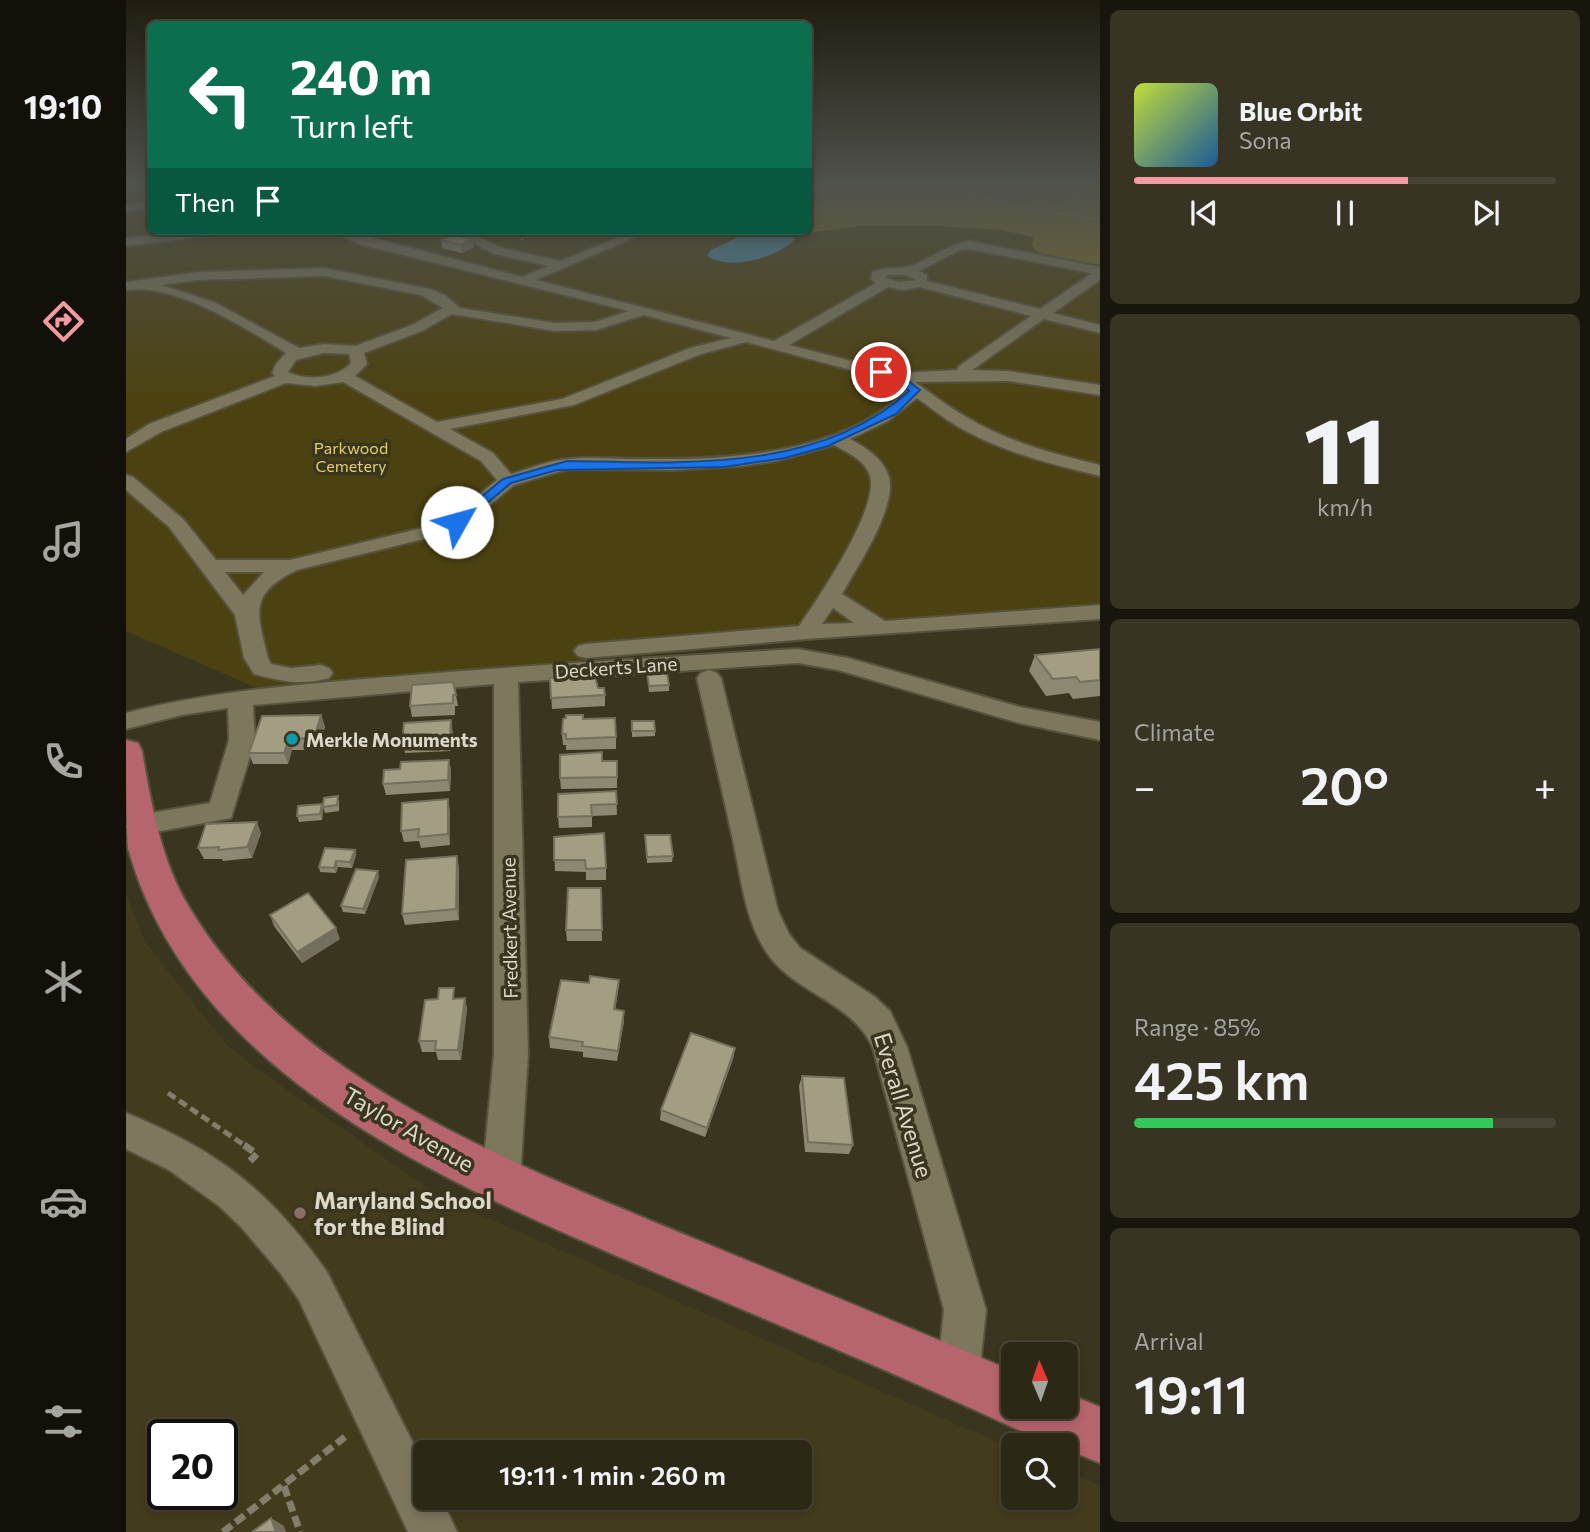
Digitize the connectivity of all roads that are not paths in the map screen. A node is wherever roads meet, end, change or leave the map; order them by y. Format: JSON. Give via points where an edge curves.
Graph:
{"nodes":[{"id":1,"x":415,"y":253,"type":"edge"},
{"id":2,"x":510,"y":253,"type":"edge"},
{"id":3,"x":587,"y":253,"type":"edge"},
{"id":4,"x":944,"y":253,"type":"edge"},
{"id":5,"x":1016,"y":253,"type":"edge"},
{"id":6,"x":427,"y":257,"type":"junction"},
{"id":7,"x":561,"y":264,"type":"junction"},
{"id":8,"x":908,"y":271,"type":"junction"},
{"id":9,"x":210,"y":276,"type":"junction"},
{"id":10,"x":378,"y":281,"type":"junction"},
{"id":11,"x":523,"y":281,"type":"junction"},
{"id":12,"x":886,"y":283,"type":"junction"},
{"id":13,"x":920,"y":283,"type":"junction"},
{"id":14,"x":132,"y":285,"type":"edge"},
{"id":15,"x":178,"y":293,"type":"junction"},
{"id":16,"x":451,"y":309,"type":"junction"},
{"id":17,"x":644,"y":311,"type":"junction"},
{"id":18,"x":1043,"y":316,"type":"junction"},
{"id":19,"x":1100,"y":329,"type":"edge"},
{"id":20,"x":712,"y":337,"type":"junction"},
{"id":21,"x":753,"y":340,"type":"joint"},
{"id":22,"x":776,"y":346,"type":"junction"},
{"id":23,"x":356,"y":351,"type":"junction"},
{"id":24,"x":297,"y":353,"type":"junction"},
{"id":25,"x":967,"y":375,"type":"junction"},
{"id":26,"x":345,"y":377,"type":"junction"},
{"id":27,"x":285,"y":378,"type":"junction"},
{"id":28,"x":898,"y":378,"type":"junction"},
{"id":29,"x":915,"y":390,"type":"junction"},
{"id":30,"x":1100,"y":390,"type":"edge"},
{"id":31,"x":156,"y":428,"type":"junction"},
{"id":32,"x":437,"y":428,"type":"junction"},
{"id":33,"x":126,"y":435,"type":"edge"},
{"id":34,"x":836,"y":439,"type":"junction"},
{"id":35,"x":126,"y":447,"type":"edge"},
{"id":36,"x":1098,"y":466,"type":"edge"},
{"id":37,"x":126,"y":481,"type":"edge"},
{"id":38,"x":507,"y":481,"type":"junction"},
{"id":39,"x":211,"y":566,"type":"junction"},
{"id":40,"x":290,"y":566,"type":"junction"},
{"id":41,"x":831,"y":596,"type":"junction"},
{"id":42,"x":1100,"y":612,"type":"edge"},
{"id":43,"x":246,"y":615,"type":"junction"},
{"id":44,"x":882,"y":628,"type":"junction"},
{"id":45,"x":806,"y":632,"type":"junction"},
{"id":46,"x":506,"y":674,"type":"junction"},
{"id":47,"x":709,"y":678,"type":"dead end"},
{"id":48,"x":240,"y":698,"type":"junction"},
{"id":49,"x":126,"y":721,"type":"edge"},
{"id":50,"x":1100,"y":731,"type":"edge"},
{"id":51,"x":126,"y":751,"type":"edge"},
{"id":52,"x":139,"y":825,"type":"junction"},
{"id":53,"x":126,"y":1131,"type":"edge"},
{"id":54,"x":501,"y":1181,"type":"junction"},
{"id":55,"x":958,"y":1376,"type":"junction"},
{"id":56,"x":1001,"y":1394,"type":"edge"},
{"id":57,"x":1060,"y":1419,"type":"edge"},
{"id":58,"x":1100,"y":1436,"type":"edge"},
{"id":59,"x":433,"y":1532,"type":"edge"}],
"edges":[{"from":1,"to":6,"type":"street"},
{"from":2,"to":7,"type":"street"},
{"from":3,"to":7,"type":"street"},
{"from":4,"to":8,"type":"street"},
{"from":5,"to":18,"type":"street","via":[[1095,270],[1098,275]]},
{"from":6,"to":10,"type":"street"},
{"from":6,"to":11,"type":"street"},
{"from":7,"to":11,"type":"street"},
{"from":8,"to":12,"type":"street","via":[[877,275]]},
{"from":8,"to":13,"type":"street","via":[[922,279]]},
{"from":9,"to":10,"type":"lane","via":[[324,272]]},
{"from":9,"to":14,"type":"lane"},
{"from":9,"to":15,"type":"street","via":[[191,282]]},
{"from":10,"to":16,"type":"lane","via":[[434,294]]},
{"from":11,"to":17,"type":"street"},
{"from":12,"to":13,"type":"street"},
{"from":12,"to":22,"type":"street"},
{"from":13,"to":18,"type":"street"},
{"from":14,"to":15,"type":"street"},
{"from":15,"to":24,"type":"street","via":[[222,311]]},
{"from":16,"to":17,"type":"lane","via":[[566,328],[596,326]]},
{"from":16,"to":23,"type":"street","via":[[417,328]]},
{"from":17,"to":20,"type":"lane"},
{"from":18,"to":19,"type":"street"},
{"from":18,"to":25,"type":"street","via":[[964,369]]},
{"from":20,"to":21,"type":"street"},
{"from":20,"to":32,"type":"street","via":[[613,387],[569,402]]},
{"from":21,"to":22,"type":"lane"},
{"from":22,"to":28,"type":"lane"},
{"from":23,"to":24,"type":"lane"},
{"from":23,"to":26,"type":"lane","via":[[359,364]]},
{"from":24,"to":27,"type":"lane","via":[[282,364],[280,373]]},
{"from":25,"to":28,"type":"lane"},
{"from":25,"to":30,"type":"lane","via":[[1045,380]]},
{"from":26,"to":27,"type":"lane"},
{"from":26,"to":32,"type":"street"},
{"from":27,"to":31,"type":"lane"},
{"from":28,"to":29,"type":"lane"},
{"from":29,"to":34,"type":"lane","via":[[892,412]]},
{"from":29,"to":36,"type":"lane","via":[[991,437],[1046,457]]},
{"from":31,"to":33,"type":"street"},
{"from":31,"to":35,"type":"lane"},
{"from":32,"to":38,"type":"street","via":[[487,457]]},
{"from":34,"to":38,"type":"lane","via":[[756,460],[669,466],[567,464]]},
{"from":34,"to":41,"type":"street","via":[[870,462],[880,475],[881,491],[873,516]]},
{"from":37,"to":39,"type":"lane","via":[[176,523]]},
{"from":38,"to":40,"type":"lane","via":[[471,513],[445,527]]},
{"from":39,"to":40,"type":"lane"},
{"from":39,"to":43,"type":"street"},
{"from":40,"to":43,"type":"street","via":[[254,594]]},
{"from":41,"to":44,"type":"street"},
{"from":41,"to":45,"type":"street"},
{"from":42,"to":44,"type":"street"},
{"from":43,"to":45,"type":"street","via":[[262,668],[290,676]]},
{"from":44,"to":45,"type":"street"},
{"from":46,"to":48,"type":"street","name":"Deckerts Lane"},
{"from":46,"to":50,"type":"street","name":"Deckerts Lane","via":[[798,656],[840,663],[1019,715]]},
{"from":46,"to":54,"type":"street","name":"Fredkert Avenue","via":[[511,1054]]},
{"from":47,"to":55,"type":"street","name":"Everall Avenue","via":[[770,929],[789,957],[863,1007],[878,1022],[890,1047],[965,1310]]},
{"from":48,"to":49,"type":"street","name":"Deckerts Lane","via":[[182,706]]},
{"from":48,"to":52,"type":"street","via":[[243,740],[221,811]]},
{"from":51,"to":52,"type":"main road","name":"Taylor Avenue"},
{"from":52,"to":54,"type":"main road","name":"Taylor Avenue","via":[[150,864],[185,936],[243,1008],[284,1046],[383,1118]]},
{"from":53,"to":59,"type":"street","via":[[194,1162],[261,1218],[290,1251],[313,1286]]},
{"from":54,"to":55,"type":"main road","name":"Taylor Avenue"},
{"from":55,"to":56,"type":"main road","name":"Taylor Avenue"},
{"from":57,"to":58,"type":"main road"}]}
